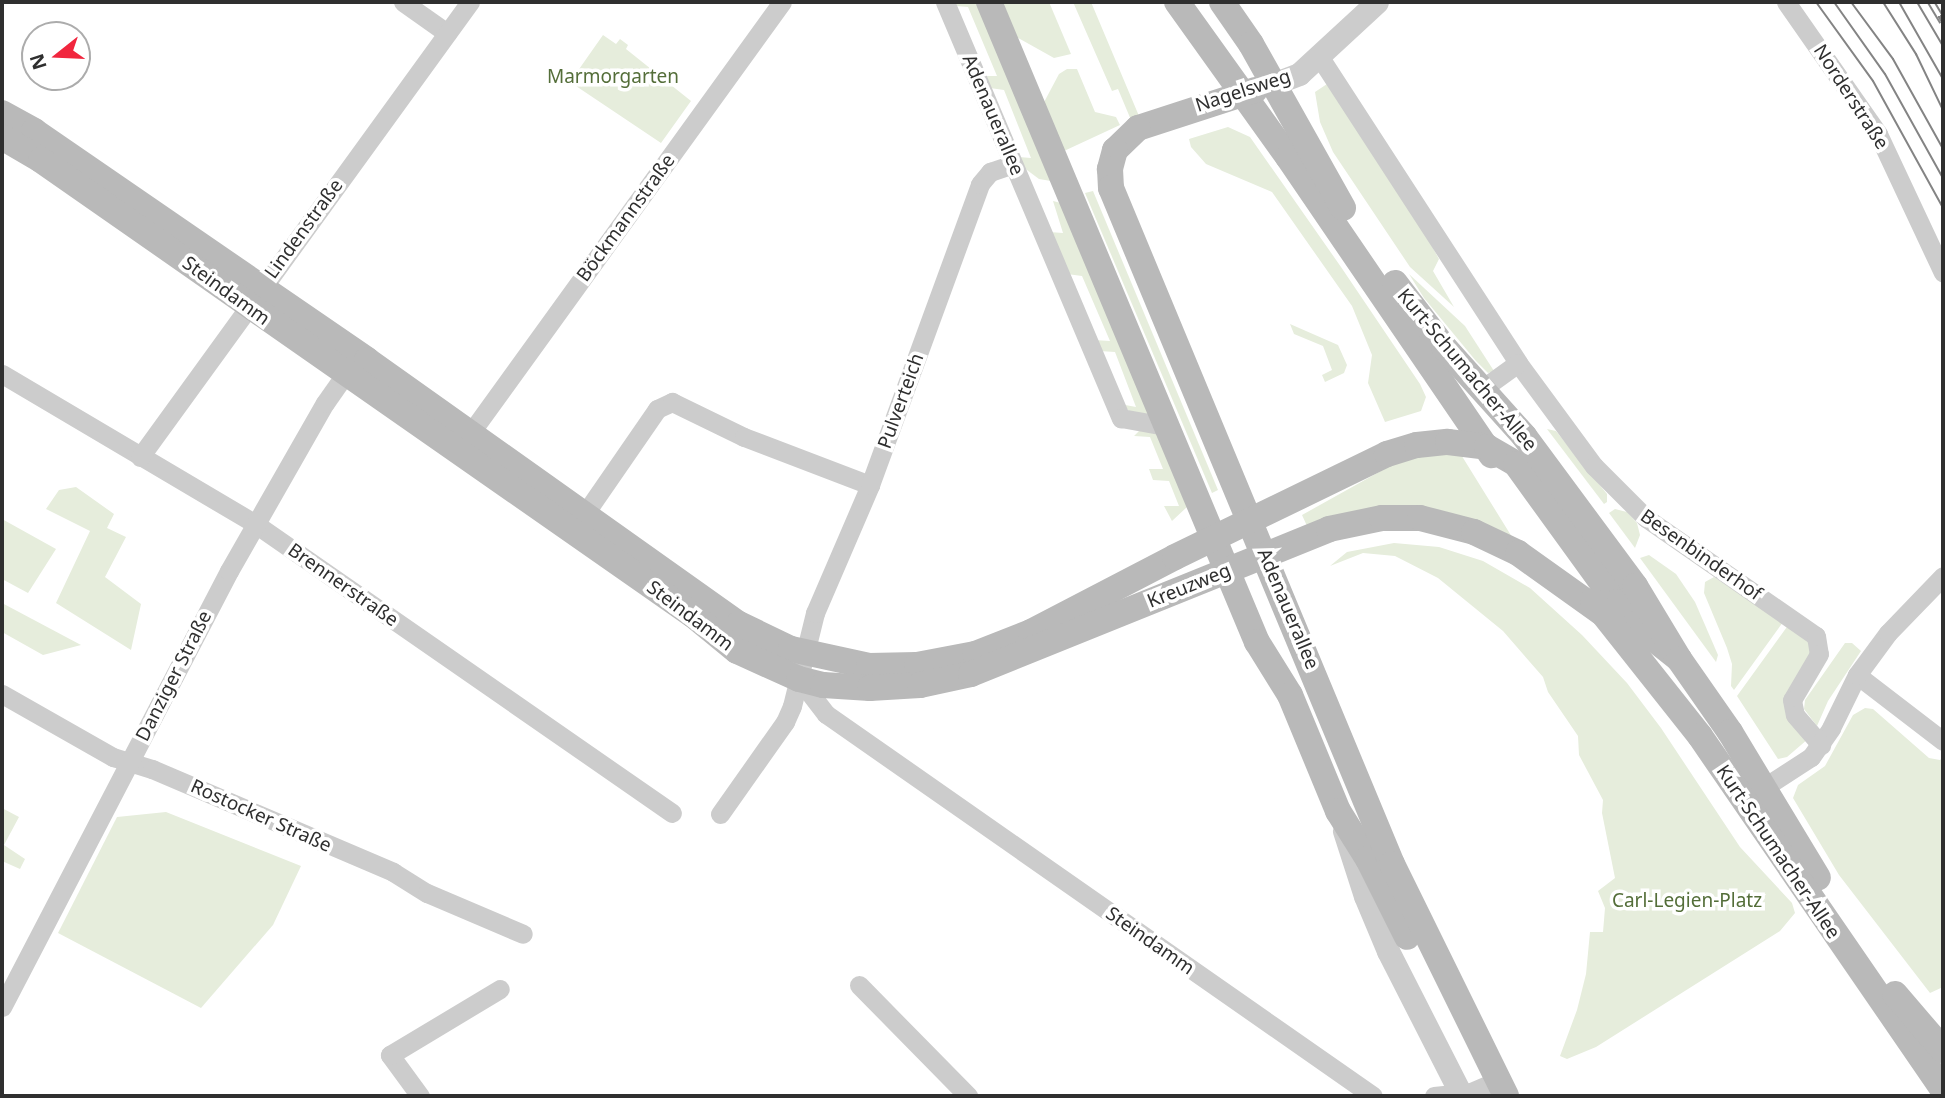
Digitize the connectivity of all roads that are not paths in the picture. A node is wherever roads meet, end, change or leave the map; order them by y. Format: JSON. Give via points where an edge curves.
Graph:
{"nodes":[{"id":1,"x":403,"y":2,"type":"edge"},
{"id":2,"x":470,"y":2,"type":"edge"},
{"id":3,"x":782,"y":2,"type":"edge"},
{"id":4,"x":945,"y":2,"type":"edge"},
{"id":5,"x":989,"y":2,"type":"edge"},
{"id":6,"x":1177,"y":2,"type":"edge"},
{"id":7,"x":1222,"y":2,"type":"edge"},
{"id":8,"x":1377,"y":2,"type":"edge"},
{"id":9,"x":1786,"y":2,"type":"edge"},
{"id":10,"x":447,"y":33,"type":"junction"},
{"id":11,"x":1319,"y":56,"type":"junction"},
{"id":12,"x":1273,"y":84,"type":"junction"},
{"id":13,"x":1241,"y":94,"type":"junction"},
{"id":14,"x":2,"y":113,"type":"edge"},
{"id":15,"x":1130,"y":135,"type":"joint"},
{"id":16,"x":2,"y":137,"type":"edge"},
{"id":17,"x":1013,"y":164,"type":"junction"},
{"id":18,"x":1943,"y":273,"type":"edge"},
{"id":19,"x":254,"y":298,"type":"junction"},
{"id":20,"x":1518,"y":363,"type":"junction"},
{"id":21,"x":356,"y":367,"type":"junction"},
{"id":22,"x":2,"y":374,"type":"edge"},
{"id":23,"x":1482,"y":389,"type":"junction"},
{"id":24,"x":1166,"y":426,"type":"junction"},
{"id":25,"x":469,"y":435,"type":"junction"},
{"id":26,"x":1487,"y":447,"type":"junction"},
{"id":27,"x":140,"y":457,"type":"junction"},
{"id":28,"x":870,"y":485,"type":"junction"},
{"id":29,"x":584,"y":514,"type":"junction"},
{"id":30,"x":1250,"y":520,"type":"junction"},
{"id":31,"x":257,"y":525,"type":"junction"},
{"id":32,"x":1213,"y":538,"type":"junction"},
{"id":33,"x":1265,"y":555,"type":"junction"},
{"id":34,"x":1227,"y":570,"type":"junction"},
{"id":35,"x":1943,"y":576,"type":"edge"},
{"id":36,"x":1602,"y":613,"type":"junction"},
{"id":37,"x":1679,"y":659,"type":"junction"},
{"id":38,"x":802,"y":666,"type":"junction"},
{"id":39,"x":1857,"y":675,"type":"junction"},
{"id":40,"x":2,"y":694,"type":"edge"},
{"id":41,"x":1943,"y":741,"type":"edge"},
{"id":42,"x":1821,"y":745,"type":"junction"},
{"id":43,"x":130,"y":762,"type":"junction"},
{"id":44,"x":1763,"y":788,"type":"junction"},
{"id":45,"x":672,"y":813,"type":"dead end"},
{"id":46,"x":720,"y":814,"type":"dead end"},
{"id":47,"x":523,"y":934,"type":"dead end"},
{"id":48,"x":859,"y":985,"type":"dead end"},
{"id":49,"x":500,"y":989,"type":"dead end"},
{"id":50,"x":2,"y":1007,"type":"edge"},
{"id":51,"x":1943,"y":1050,"type":"edge"},
{"id":52,"x":1943,"y":1090,"type":"edge"},
{"id":53,"x":1482,"y":1092,"type":"edge"},
{"id":54,"x":419,"y":1096,"type":"edge"},
{"id":55,"x":968,"y":1096,"type":"edge"},
{"id":56,"x":1373,"y":1096,"type":"edge"},
{"id":57,"x":1434,"y":1096,"type":"edge"}],
"edges":[{"from":1,"to":10,"type":"street"},
{"from":2,"to":10,"type":"street","name":"Lindenstraße"},
{"from":3,"to":25,"type":"street","name":"Böckmannstraße"},
{"from":4,"to":17,"type":"street","name":"Adenauerallee"},
{"from":5,"to":24,"type":"main road","name":"Adenauerallee"},
{"from":6,"to":13,"type":"main road","name":"Kurt-Schumacher-Allee"},
{"from":7,"to":12,"type":"main road","name":"Kurt-Schumacher-Allee"},
{"from":8,"to":11,"type":"street","name":"Nagelsweg"},
{"from":9,"to":18,"type":"street","name":"Norderstraße","via":[[1878,134]]},
{"from":10,"to":19,"type":"street","name":"Lindenstraße"},
{"from":11,"to":12,"type":"street","name":"Nagelsweg","via":[[1294,77]]},
{"from":11,"to":20,"type":"street","name":"Besenbinderhof"},
{"from":12,"to":13,"type":"main road","name":"Nagelsweg"},
{"from":12,"to":23,"type":"main road","name":"Kurt-Schumacher-Allee","via":[[1326,180],[1376,256],[1435,336]]},
{"from":13,"to":15,"type":"main road","name":"Nagelsweg","via":[[1179,112]]},
{"from":13,"to":26,"type":"main road","name":"Kurt-Schumacher-Allee"},
{"from":14,"to":19,"type":"main road","name":"Steindamm","via":[[34,131]]},
{"from":15,"to":30,"type":"main road","name":"Adenauerallee","via":[[1113,156],[1111,188]]},
{"from":16,"to":19,"type":"main road","name":"Steindamm"},
{"from":17,"to":24,"type":"street","name":"Adenauerallee","via":[[1121,418]]},
{"from":17,"to":28,"type":"street","name":"Pulverteich","via":[[990,172],[980,184]]},
{"from":19,"to":21,"type":"main road","name":"Steindamm"},
{"from":19,"to":27,"type":"street","name":"Lindenstraße"},
{"from":20,"to":23,"type":"street"},
{"from":20,"to":42,"type":"street","name":"Besenbinderhof","via":[[1560,424],[1621,496],[1816,636],[1819,654],[1792,700],[1793,709]]},
{"from":21,"to":25,"type":"main road","name":"Steindamm"},
{"from":21,"to":31,"type":"street","name":"Danziger Straße","via":[[325,403]]},
{"from":21,"to":38,"type":"main road","name":"Steindamm","via":[[737,651]]},
{"from":22,"to":27,"type":"street","name":"Brennerstraße"},
{"from":23,"to":37,"type":"main road","name":"Kurt-Schumacher-Allee","via":[[1524,436],[1635,586]]},
{"from":24,"to":32,"type":"main road","name":"Adenauerallee"},
{"from":25,"to":29,"type":"main road","name":"Steindamm"},
{"from":26,"to":30,"type":"main road","name":"Kreuzweg","via":[[1448,442],[1401,449]]},
{"from":26,"to":36,"type":"main road","name":"Kurt-Schumacher-Allee"},
{"from":26,"to":37,"type":"main road","name":"Kurt-Schumacher-Allee","via":[[1501,452],[1522,470],[1616,602],[1635,624]]},
{"from":27,"to":31,"type":"street","name":"Brennerstraße"},
{"from":28,"to":29,"type":"street","via":[[744,437],[672,402],[657,409]]},
{"from":28,"to":38,"type":"street","name":"Pulverteich","via":[[815,613]]},
{"from":29,"to":38,"type":"main road","name":"Steindamm","via":[[739,624],[777,644]]},
{"from":30,"to":32,"type":"main road","name":"Kreuzweg"},
{"from":30,"to":33,"type":"main road","name":"Adenauerallee"},
{"from":31,"to":43,"type":"street","name":"Danziger Straße","via":[[170,678]]},
{"from":31,"to":45,"type":"street","name":"Brennerstraße"},
{"from":32,"to":34,"type":"main road","name":"Adenauerallee"},
{"from":32,"to":38,"type":"main road","name":"Kreuzweg","via":[[1031,632],[975,654],[891,666]]},
{"from":33,"to":34,"type":"main road","name":"Kreuzweg"},
{"from":33,"to":36,"type":"main road","name":"Kreuzweg","via":[[1346,524],[1382,517],[1435,520],[1518,553]]},
{"from":33,"to":53,"type":"main road","name":"Adenauerallee"},
{"from":34,"to":38,"type":"main road","name":"Kreuzweg","via":[[971,674],[920,685],[836,687]]},
{"from":34,"to":53,"type":"main road","name":"Adenauerallee","via":[[1257,642],[1294,704],[1338,811],[1368,859]]},
{"from":35,"to":39,"type":"street"},
{"from":36,"to":52,"type":"main road","name":"Kurt-Schumacher-Allee","via":[[1688,719]]},
{"from":37,"to":44,"type":"main road","name":"Kurt-Schumacher-Allee"},
{"from":38,"to":46,"type":"street","name":"Pulverteich","via":[[785,722]]},
{"from":38,"to":56,"type":"street","name":"Steindamm","via":[[815,704],[831,718]]},
{"from":39,"to":41,"type":"street"},
{"from":39,"to":42,"type":"street"},
{"from":40,"to":43,"type":"street","name":"Rostocker Straße","via":[[113,757]]},
{"from":42,"to":44,"type":"street","via":[[1804,764]]},
{"from":43,"to":47,"type":"street","name":"Rostocker Straße","via":[[393,873],[427,893]]},
{"from":43,"to":50,"type":"street","name":"Danziger Straße"},
{"from":44,"to":51,"type":"main road","name":"Kurt-Schumacher-Allee","via":[[1850,930],[1898,998]]},
{"from":48,"to":55,"type":"street"},
{"from":49,"to":54,"type":"street","via":[[390,1055]]},
{"from":53,"to":57,"type":"street"}]}
